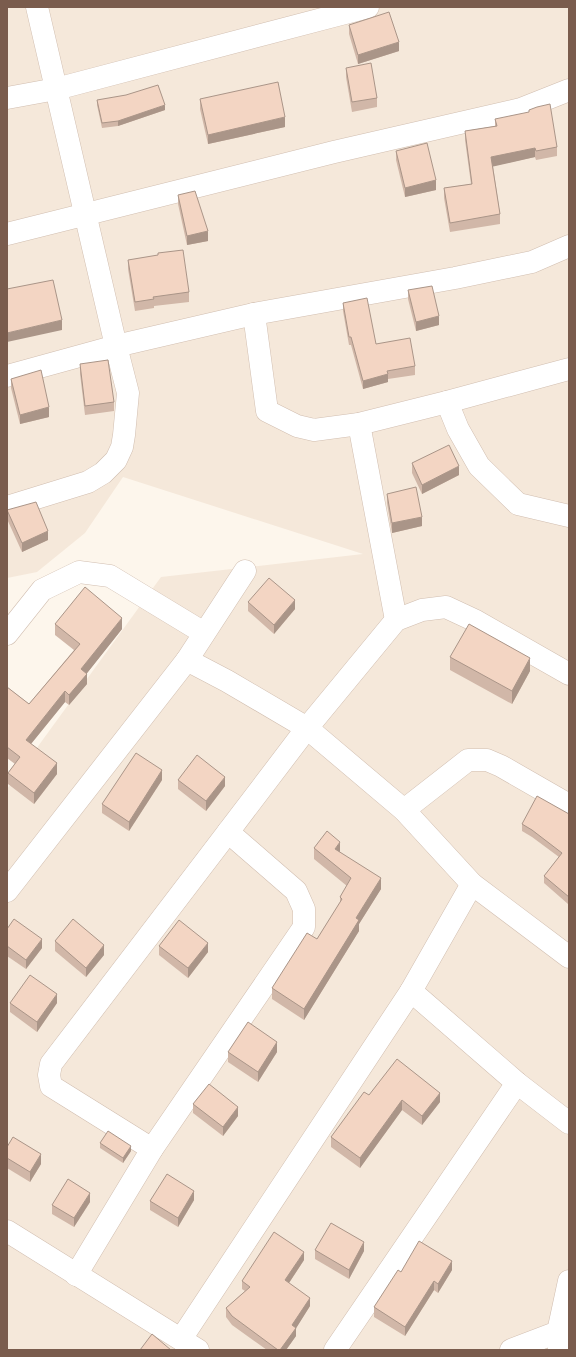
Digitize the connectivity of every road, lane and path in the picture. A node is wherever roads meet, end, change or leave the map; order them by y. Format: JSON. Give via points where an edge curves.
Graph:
{"nodes":[{"id":1,"x":36,"y":7,"type":"edge"},
{"id":2,"x":368,"y":7,"type":"edge"},
{"id":3,"x":56,"y":89,"type":"junction"},
{"id":4,"x":569,"y":90,"type":"edge"},
{"id":5,"x":7,"y":98,"type":"edge"},
{"id":6,"x":85,"y":215,"type":"junction"},
{"id":7,"x":7,"y":234,"type":"edge"},
{"id":8,"x":569,"y":246,"type":"edge"},
{"id":9,"x":254,"y":314,"type":"junction"},
{"id":10,"x":116,"y":346,"type":"junction"},
{"id":11,"x":569,"y":369,"type":"edge"},
{"id":12,"x":7,"y":376,"type":"edge"},
{"id":13,"x":447,"y":402,"type":"junction"},
{"id":14,"x":359,"y":424,"type":"junction"},
{"id":15,"x":7,"y":507,"type":"edge"},
{"id":16,"x":569,"y":516,"type":"edge"},
{"id":17,"x":245,"y":572,"type":"dead end"},
{"id":18,"x":396,"y":620,"type":"junction"},
{"id":19,"x":204,"y":633,"type":"junction"},
{"id":20,"x":7,"y":634,"type":"edge"},
{"id":21,"x":187,"y":660,"type":"junction"},
{"id":22,"x":569,"y":674,"type":"edge"},
{"id":23,"x":307,"y":728,"type":"junction"},
{"id":24,"x":569,"y":805,"type":"edge"},
{"id":25,"x":404,"y":810,"type":"junction"},
{"id":26,"x":228,"y":832,"type":"junction"},
{"id":27,"x":472,"y":884,"type":"junction"},
{"id":28,"x":7,"y":891,"type":"edge"},
{"id":29,"x":569,"y":957,"type":"edge"},
{"id":30,"x":411,"y":991,"type":"junction"},
{"id":31,"x":517,"y":1083,"type":"junction"},
{"id":32,"x":569,"y":1123,"type":"edge"},
{"id":33,"x":152,"y":1149,"type":"junction"},
{"id":34,"x":7,"y":1231,"type":"edge"},
{"id":35,"x":76,"y":1275,"type":"junction"},
{"id":36,"x":569,"y":1281,"type":"edge"},
{"id":37,"x":559,"y":1341,"type":"edge"},
{"id":38,"x":189,"y":1344,"type":"edge"},
{"id":39,"x":335,"y":1350,"type":"edge"},
{"id":40,"x":511,"y":1350,"type":"edge"}],
"edges":[{"from":1,"to":3,"type":"street"},
{"from":2,"to":3,"type":"street"},
{"from":3,"to":5,"type":"street"},
{"from":3,"to":6,"type":"street"},
{"from":4,"to":6,"type":"street","via":[[520,109],[334,152]]},
{"from":6,"to":7,"type":"street"},
{"from":6,"to":10,"type":"street"},
{"from":8,"to":9,"type":"street","via":[[532,262]]},
{"from":9,"to":10,"type":"street"},
{"from":9,"to":14,"type":"street","via":[[267,411],[297,426],[314,430]]},
{"from":10,"to":12,"type":"street"},
{"from":10,"to":15,"type":"street","via":[[128,393],[122,448],[116,460],[104,473],[88,482]]},
{"from":11,"to":13,"type":"street"},
{"from":13,"to":14,"type":"street"},
{"from":13,"to":16,"type":"street","via":[[479,466],[518,504]]},
{"from":14,"to":18,"type":"street"},
{"from":17,"to":19,"type":"street"},
{"from":18,"to":22,"type":"street","via":[[422,610],[446,607],[476,621]]},
{"from":18,"to":23,"type":"street"},
{"from":19,"to":20,"type":"street","via":[[110,576],[79,572],[42,590]]},
{"from":19,"to":21,"type":"street"},
{"from":21,"to":23,"type":"street"},
{"from":21,"to":28,"type":"street"},
{"from":23,"to":25,"type":"street"},
{"from":23,"to":26,"type":"street"},
{"from":24,"to":25,"type":"street","via":[[501,766],[487,760],[468,760]]},
{"from":25,"to":27,"type":"street"},
{"from":26,"to":33,"type":"street","via":[[296,891],[304,909],[304,927]]},
{"from":26,"to":33,"type":"street","via":[[51,1064],[51,1086]]},
{"from":27,"to":29,"type":"street"},
{"from":27,"to":30,"type":"street"},
{"from":30,"to":31,"type":"street"},
{"from":30,"to":38,"type":"street"},
{"from":31,"to":32,"type":"street"},
{"from":31,"to":39,"type":"street"},
{"from":33,"to":35,"type":"street"},
{"from":34,"to":35,"type":"street"},
{"from":35,"to":38,"type":"street"},
{"from":36,"to":37,"type":"street"},
{"from":37,"to":40,"type":"street"}]}
